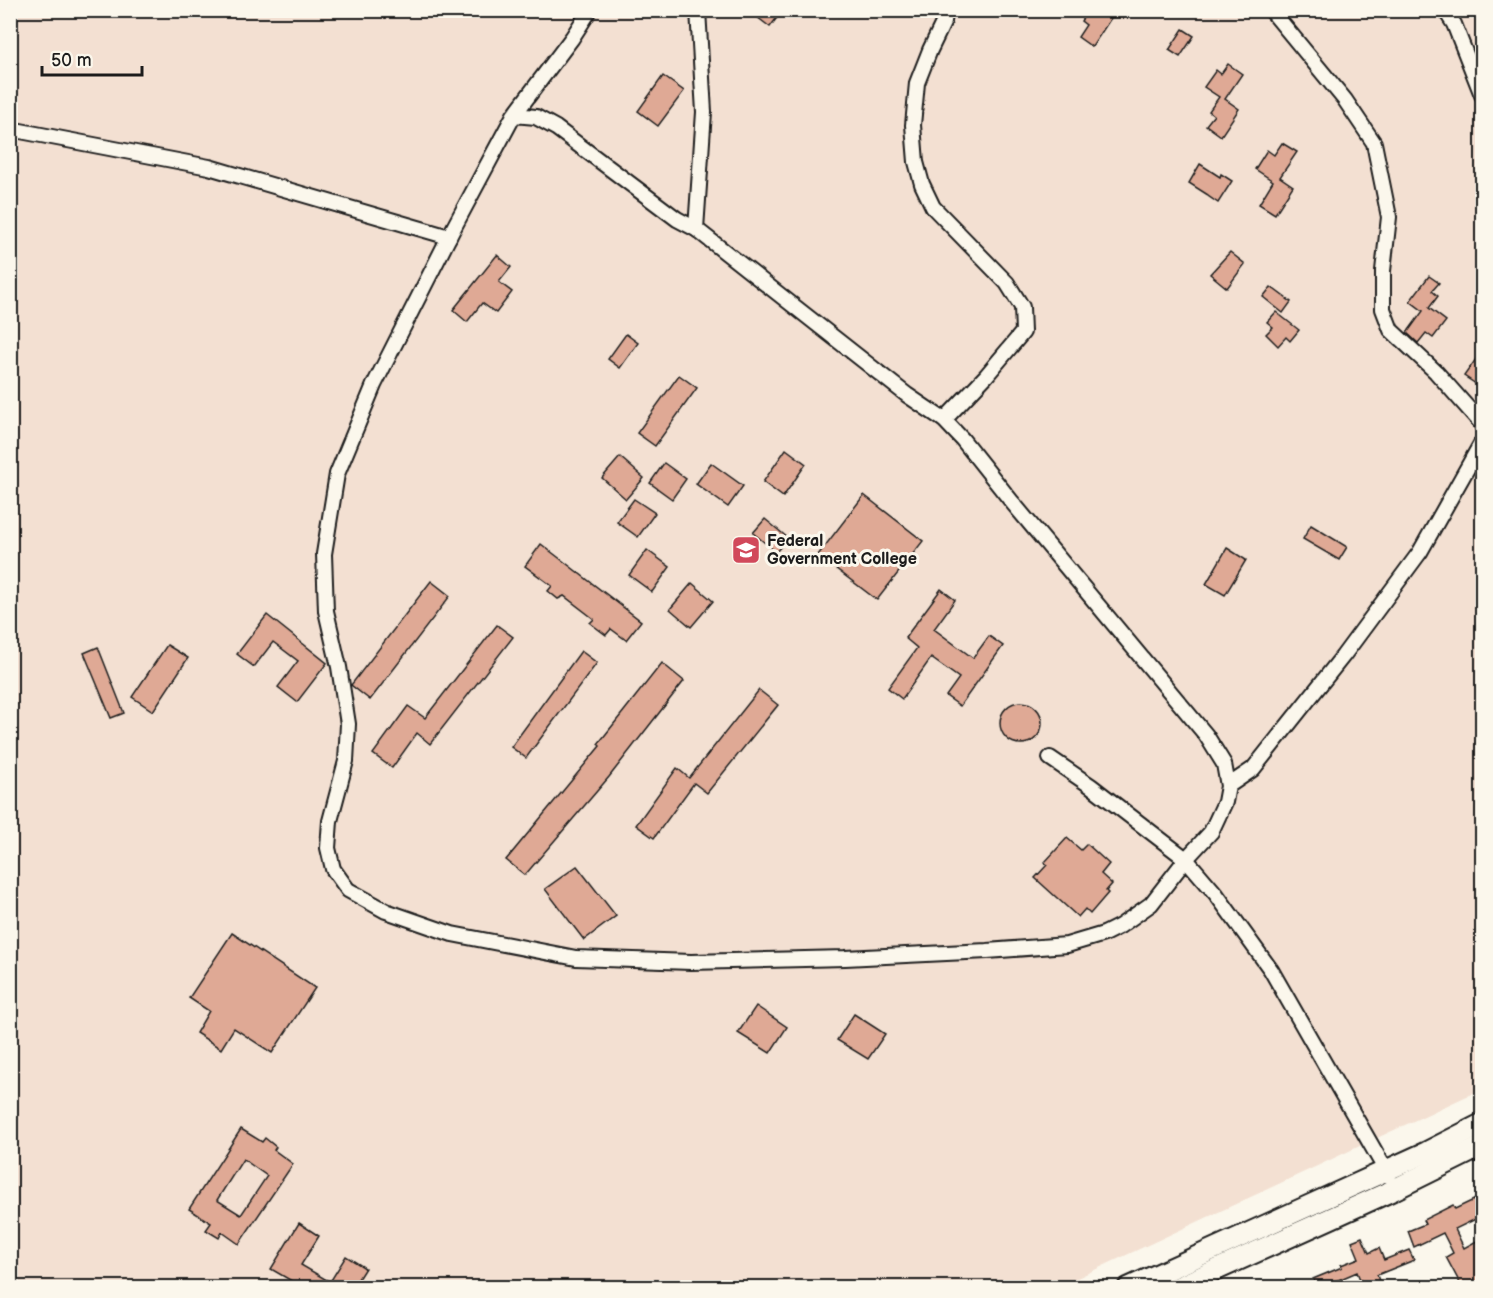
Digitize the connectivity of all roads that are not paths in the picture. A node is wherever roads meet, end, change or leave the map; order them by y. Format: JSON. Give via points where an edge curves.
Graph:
{"nodes":[{"id":1,"x":591,"y":10,"type":"edge"},
{"id":2,"x":698,"y":10,"type":"edge"},
{"id":3,"x":946,"y":10,"type":"edge"},
{"id":4,"x":1271,"y":10,"type":"edge"},
{"id":5,"x":1445,"y":10,"type":"edge"},
{"id":6,"x":1482,"y":95,"type":"edge"},
{"id":7,"x":514,"y":115,"type":"junction"},
{"id":8,"x":10,"y":129,"type":"edge"},
{"id":9,"x":696,"y":230,"type":"junction"},
{"id":10,"x":449,"y":237,"type":"junction"},
{"id":11,"x":944,"y":420,"type":"junction"},
{"id":12,"x":1482,"y":424,"type":"edge"},
{"id":13,"x":1482,"y":442,"type":"edge"},
{"id":14,"x":1050,"y":758,"type":"dead end"},
{"id":15,"x":1228,"y":786,"type":"junction"},
{"id":16,"x":1186,"y":859,"type":"junction"},
{"id":17,"x":1482,"y":1124,"type":"edge"},
{"id":18,"x":1482,"y":1146,"type":"edge"},
{"id":19,"x":1387,"y":1170,"type":"junction"},
{"id":20,"x":1395,"y":1189,"type":"junction"},
{"id":21,"x":1199,"y":1283,"type":"edge"},
{"id":22,"x":1128,"y":1287,"type":"edge"},
{"id":23,"x":1176,"y":1287,"type":"edge"}],
"edges":[{"from":1,"to":7,"type":"street"},
{"from":2,"to":9,"type":"street","via":[[704,112]]},
{"from":3,"to":11,"type":"street","via":[[917,83],[913,125],[916,162],[933,207],[1007,283],[1022,307],[1023,332]]},
{"from":4,"to":12,"type":"street","via":[[1345,100],[1374,143],[1389,217],[1383,309],[1391,330],[1436,372]]},
{"from":5,"to":6,"type":"street"},
{"from":7,"to":9,"type":"street","via":[[536,117],[556,128]]},
{"from":7,"to":10,"type":"street"},
{"from":8,"to":10,"type":"street","via":[[209,167]]},
{"from":9,"to":11,"type":"street"},
{"from":10,"to":16,"type":"street","via":[[374,385],[337,474],[324,554],[327,611],[348,724],[346,761],[330,821],[328,848],[333,869],[348,890],[386,911],[452,934],[576,958],[691,962],[845,958],[1067,945],[1120,926],[1151,903]]},
{"from":11,"to":15,"type":"street","via":[[1206,735],[1224,764]]},
{"from":13,"to":15,"type":"street","via":[[1420,552],[1253,769]]},
{"from":14,"to":16,"type":"street"},
{"from":15,"to":16,"type":"street","via":[[1211,832]]},
{"from":16,"to":19,"type":"street","via":[[1271,970]]},
{"from":17,"to":19,"type":"highway"},
{"from":18,"to":20,"type":"highway"},
{"from":19,"to":20,"type":"street"},
{"from":19,"to":22,"type":"highway"},
{"from":20,"to":21,"type":"highway"},
{"from":21,"to":23,"type":"highway"}]}
